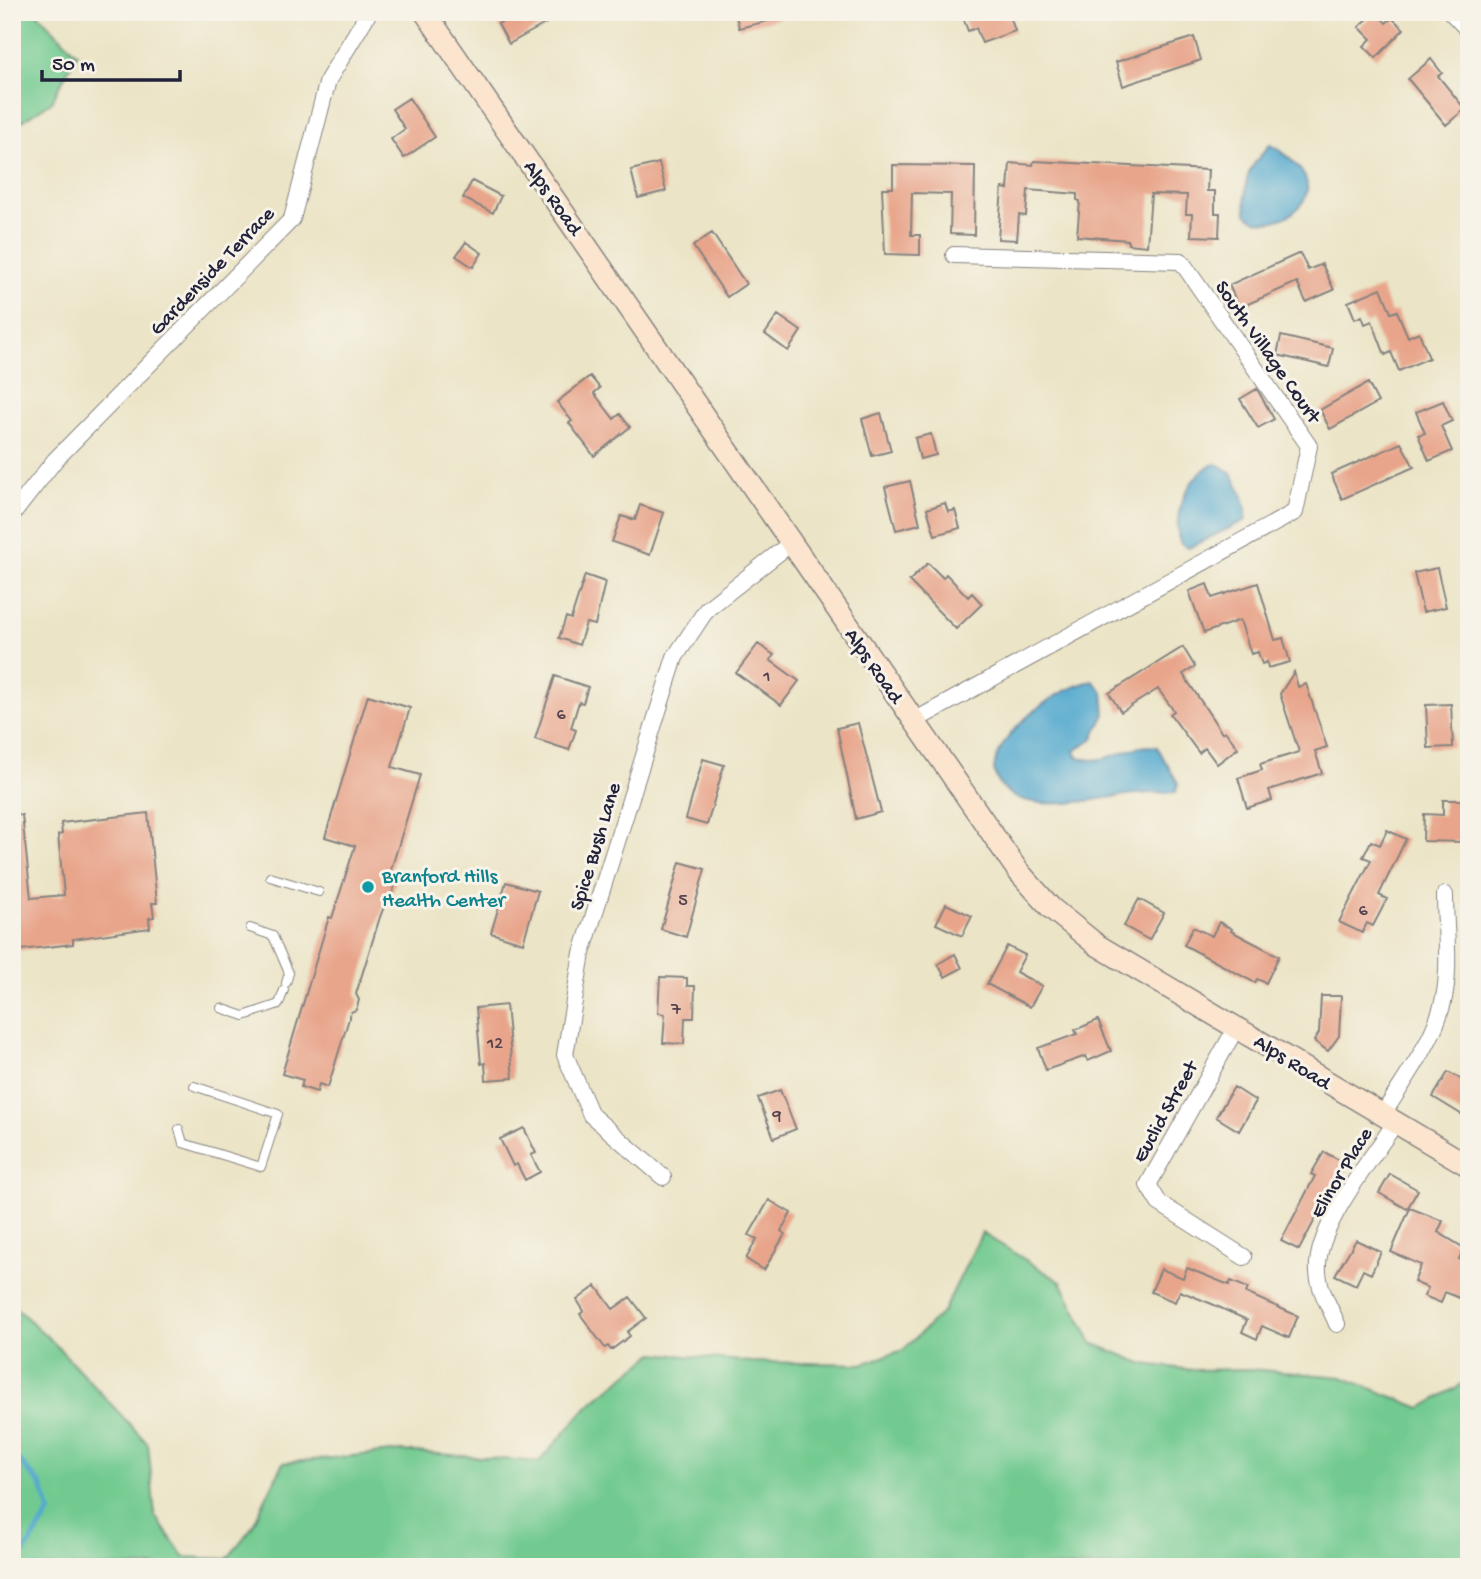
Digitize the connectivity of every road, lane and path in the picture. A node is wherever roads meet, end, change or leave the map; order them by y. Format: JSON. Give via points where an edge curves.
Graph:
{"nodes":[{"id":1,"x":369,"y":12,"type":"edge"},
{"id":2,"x":425,"y":12,"type":"edge"},
{"id":3,"x":1451,"y":12,"type":"edge"},
{"id":4,"x":1469,"y":31,"type":"edge"},
{"id":5,"x":954,"y":255,"type":"dead end"},
{"id":6,"x":12,"y":515,"type":"edge"},
{"id":7,"x":791,"y":543,"type":"junction"},
{"id":8,"x":914,"y":721,"type":"junction"},
{"id":9,"x":270,"y":877,"type":"dead end"},
{"id":10,"x":320,"y":892,"type":"dead end"},
{"id":11,"x":1445,"y":895,"type":"dead end"},
{"id":12,"x":250,"y":928,"type":"dead end"},
{"id":13,"x":221,"y":1008,"type":"dead end"},
{"id":14,"x":1237,"y":1026,"type":"junction"},
{"id":15,"x":194,"y":1086,"type":"dead end"},
{"id":16,"x":1388,"y":1120,"type":"junction"},
{"id":17,"x":178,"y":1129,"type":"dead end"},
{"id":18,"x":1469,"y":1166,"type":"edge"},
{"id":19,"x":663,"y":1177,"type":"dead end"},
{"id":20,"x":1244,"y":1257,"type":"dead end"},
{"id":21,"x":1337,"y":1324,"type":"dead end"}],
"edges":[{"from":1,"to":6,"type":"street","name":"Gardenside Terrace","via":[[328,80],[292,219],[55,460]]},
{"from":2,"to":7,"type":"street","name":"Alps Road"},
{"from":3,"to":4,"type":"street"},
{"from":5,"to":8,"type":"street","name":"South Village Court","via":[[1181,261],[1309,446],[1295,512]]},
{"from":7,"to":8,"type":"street","name":"Alps Road"},
{"from":7,"to":19,"type":"street","name":"Spice Bush Lane","via":[[707,608],[675,657],[582,953],[565,1055],[591,1115]]},
{"from":8,"to":14,"type":"street","name":"Alps Road","via":[[1018,871],[1051,908],[1108,951]]},
{"from":9,"to":10,"type":"lane"},
{"from":11,"to":16,"type":"street","name":"Elinor Place","via":[[1441,1009]]},
{"from":12,"to":13,"type":"lane","via":[[273,936],[289,973],[279,1004],[244,1016]]},
{"from":14,"to":16,"type":"street","name":"Alps Road"},
{"from":14,"to":20,"type":"street","name":"Euclid Street","via":[[1147,1185],[1160,1203]]},
{"from":15,"to":17,"type":"lane","via":[[278,1114],[261,1167],[183,1143]]},
{"from":16,"to":18,"type":"street","name":"Alps Road"},
{"from":16,"to":21,"type":"street","name":"Elinor Place","via":[[1331,1224],[1320,1254],[1320,1285]]}]}
